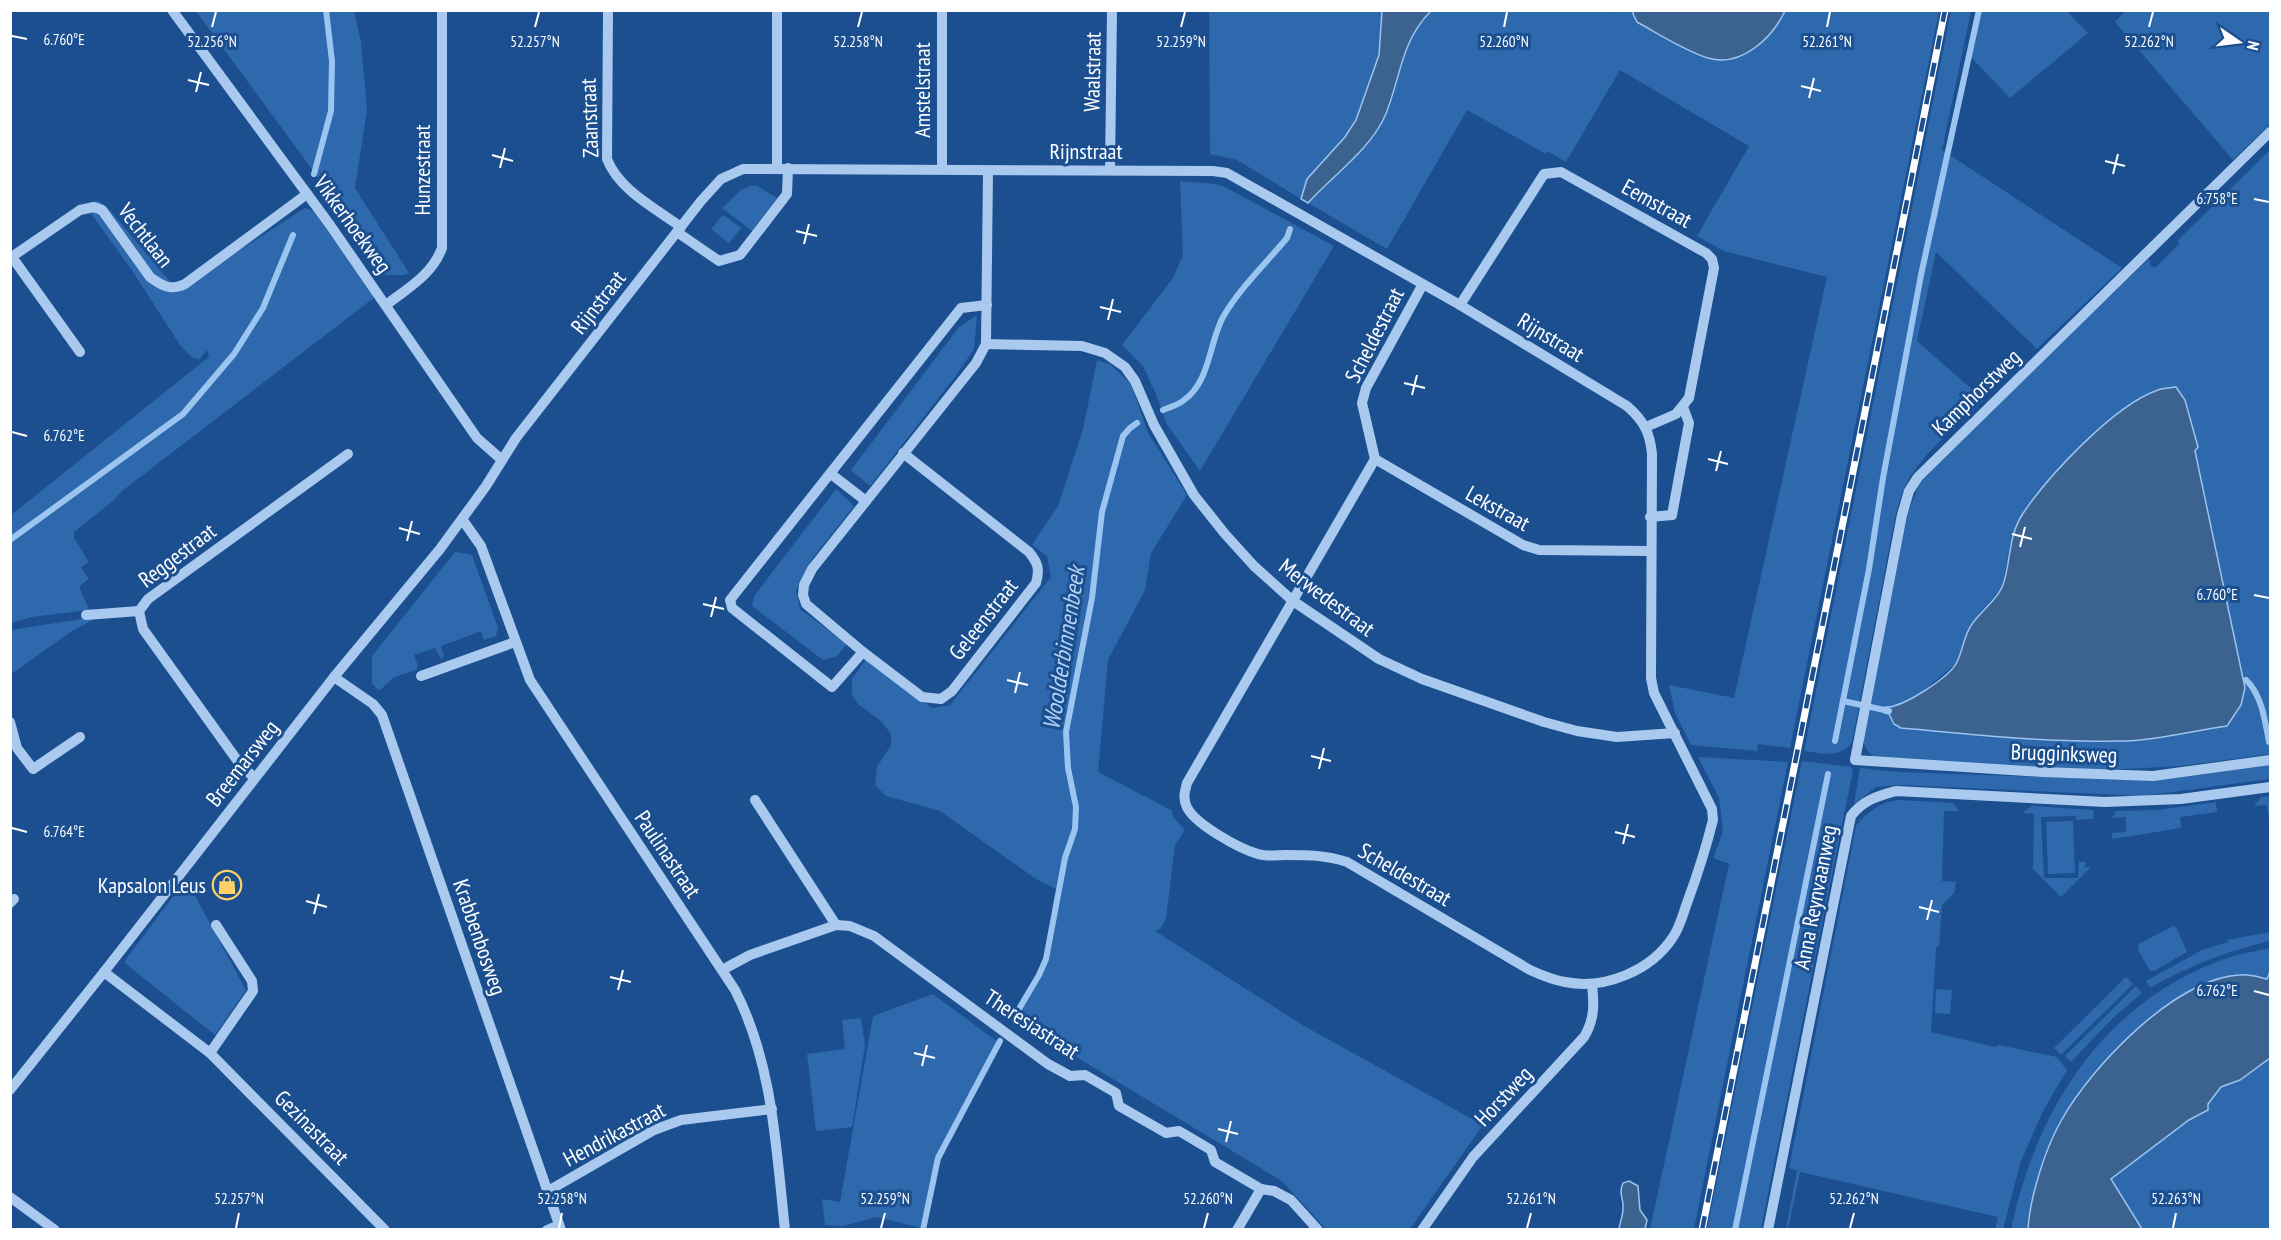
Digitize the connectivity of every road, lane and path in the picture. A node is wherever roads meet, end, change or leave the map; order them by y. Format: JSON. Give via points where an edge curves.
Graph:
{"nodes":[{"id":1,"x":172,"y":10,"type":"edge"},
{"id":2,"x":442,"y":10,"type":"edge"},
{"id":3,"x":608,"y":10,"type":"edge"},
{"id":4,"x":777,"y":10,"type":"edge"},
{"id":5,"x":942,"y":10,"type":"edge"},
{"id":6,"x":1112,"y":10,"type":"edge"},
{"id":7,"x":2271,"y":132,"type":"edge"},
{"id":8,"x":783,"y":168,"type":"junction"},
{"id":9,"x":942,"y":169,"type":"junction"},
{"id":10,"x":1110,"y":170,"type":"junction"},
{"id":11,"x":987,"y":171,"type":"junction"},
{"id":12,"x":306,"y":195,"type":"junction"},
{"id":13,"x":679,"y":230,"type":"junction"},
{"id":14,"x":11,"y":257,"type":"edge"},
{"id":15,"x":1423,"y":284,"type":"junction"},
{"id":16,"x":386,"y":305,"type":"junction"},
{"id":17,"x":987,"y":305,"type":"junction"},
{"id":18,"x":1460,"y":305,"type":"junction"},
{"id":19,"x":986,"y":344,"type":"junction"},
{"id":20,"x":80,"y":352,"type":"dead end"},
{"id":21,"x":1683,"y":407,"type":"junction"},
{"id":22,"x":1646,"y":427,"type":"junction"},
{"id":23,"x":903,"y":453,"type":"junction"},
{"id":24,"x":348,"y":454,"type":"dead end"},
{"id":25,"x":1375,"y":459,"type":"junction"},
{"id":26,"x":502,"y":460,"type":"junction"},
{"id":27,"x":831,"y":474,"type":"junction"},
{"id":28,"x":866,"y":501,"type":"junction"},
{"id":29,"x":1650,"y":517,"type":"junction"},
{"id":30,"x":462,"y":519,"type":"junction"},
{"id":31,"x":1650,"y":551,"type":"junction"},
{"id":32,"x":1293,"y":601,"type":"junction"},
{"id":33,"x":140,"y":611,"type":"junction"},
{"id":34,"x":86,"y":615,"type":"dead end"},
{"id":35,"x":515,"y":642,"type":"junction"},
{"id":36,"x":863,"y":652,"type":"junction"},
{"id":37,"x":421,"y":676,"type":"dead end"},
{"id":38,"x":334,"y":677,"type":"junction"},
{"id":39,"x":10,"y":722,"type":"edge"},
{"id":40,"x":1675,"y":733,"type":"junction"},
{"id":41,"x":80,"y":738,"type":"dead end"},
{"id":42,"x":14,"y":750,"type":"edge"},
{"id":43,"x":1855,"y":760,"type":"joint"},
{"id":44,"x":2271,"y":760,"type":"edge"},
{"id":45,"x":254,"y":778,"type":"junction"},
{"id":46,"x":2271,"y":787,"type":"edge"},
{"id":47,"x":755,"y":800,"type":"dead end"},
{"id":48,"x":216,"y":925,"type":"dead end"},
{"id":49,"x":836,"y":925,"type":"junction"},
{"id":50,"x":722,"y":970,"type":"junction"},
{"id":51,"x":105,"y":972,"type":"junction"},
{"id":52,"x":1593,"y":984,"type":"junction"},
{"id":53,"x":210,"y":1053,"type":"junction"},
{"id":54,"x":12,"y":1084,"type":"edge"},
{"id":55,"x":772,"y":1109,"type":"junction"},
{"id":56,"x":1260,"y":1189,"type":"junction"},
{"id":57,"x":548,"y":1191,"type":"junction"},
{"id":58,"x":10,"y":1197,"type":"edge"},
{"id":59,"x":560,"y":1227,"type":"edge"},
{"id":60,"x":55,"y":1230,"type":"edge"},
{"id":61,"x":386,"y":1230,"type":"edge"},
{"id":62,"x":547,"y":1230,"type":"edge"},
{"id":63,"x":785,"y":1230,"type":"edge"},
{"id":64,"x":1237,"y":1230,"type":"edge"},
{"id":65,"x":1318,"y":1230,"type":"edge"},
{"id":66,"x":1422,"y":1230,"type":"edge"},
{"id":67,"x":1768,"y":1230,"type":"edge"}],
"edges":[{"from":1,"to":12,"type":"street","name":"Vikkerhoekweg"},
{"from":2,"to":16,"type":"street","name":"Hunzestraat","via":[[442,248],[428,274]]},
{"from":3,"to":13,"type":"street","name":"Zaanstraat","via":[[607,159],[620,182]]},
{"from":4,"to":8,"type":"street"},
{"from":5,"to":9,"type":"street","name":"Amstelstraat"},
{"from":6,"to":10,"type":"street","name":"Waalstraat"},
{"from":7,"to":43,"type":"street","name":"Kamphorstweg","via":[[1918,477],[1902,515]]},
{"from":8,"to":9,"type":"street","name":"Rijnstraat"},
{"from":8,"to":13,"type":"street","name":"Rijnstraat","via":[[743,169],[721,179]]},
{"from":8,"to":13,"type":"street","name":"Zaanstraat","via":[[787,194],[740,255],[718,261]]},
{"from":9,"to":11,"type":"street","name":"Rijnstraat"},
{"from":10,"to":11,"type":"street","name":"Rijnstraat"},
{"from":10,"to":15,"type":"street","name":"Rijnstraat","via":[[1227,173]]},
{"from":11,"to":17,"type":"street","name":"Geleenstraat"},
{"from":12,"to":14,"type":"street","name":"Vechtlaan","via":[[176,289],[150,278],[102,210],[94,207],[80,210]]},
{"from":12,"to":16,"type":"street","name":"Vikkerhoekweg"},
{"from":13,"to":26,"type":"street","name":"Rijnstraat"},
{"from":14,"to":20,"type":"street","name":"Vechtlaan"},
{"from":15,"to":18,"type":"street","name":"Rijnstraat"},
{"from":15,"to":25,"type":"street","name":"Scheldestraat","via":[[1366,388],[1362,403]]},
{"from":16,"to":26,"type":"street","name":"Vikkerhoekweg","via":[[477,438]]},
{"from":17,"to":19,"type":"street","name":"Geleenstraat"},
{"from":17,"to":27,"type":"street","via":[[961,308]]},
{"from":18,"to":21,"type":"street","name":"Eemstraat","via":[[1544,174],[1561,172],[1712,259],[1714,268],[1689,398]]},
{"from":18,"to":22,"type":"street","name":"Rijnstraat","via":[[1627,406]]},
{"from":19,"to":23,"type":"street","name":"Geleenstraat","via":[[976,363]]},
{"from":19,"to":32,"type":"street","name":"Merwedestraat","via":[[1082,346],[1105,353],[1125,367],[1194,495],[1254,566]]},
{"from":21,"to":22,"type":"street"},
{"from":21,"to":29,"type":"street","via":[[1689,423],[1672,516]]},
{"from":22,"to":29,"type":"street","via":[[1652,454]]},
{"from":23,"to":28,"type":"street","name":"Geleenstraat"},
{"from":23,"to":36,"type":"street","name":"Geleenstraat","via":[[1029,552],[1039,573],[1036,583],[952,691],[941,699],[922,697]]},
{"from":24,"to":33,"type":"street","name":"Reggestraat","via":[[148,599]]},
{"from":25,"to":31,"type":"street","name":"Lekstraat","via":[[1523,545],[1539,550]]},
{"from":25,"to":32,"type":"street","name":"Scheldestraat"},
{"from":26,"to":30,"type":"street","name":"Breemarsweg"},
{"from":27,"to":28,"type":"street"},
{"from":27,"to":36,"type":"street","via":[[730,600],[732,608],[832,687]]},
{"from":28,"to":36,"type":"street","name":"Geleenstraat","via":[[812,569],[802,595],[806,604]]},
{"from":29,"to":31,"type":"street"},
{"from":30,"to":35,"type":"street","name":"Paulinastraat","via":[[481,546]]},
{"from":30,"to":38,"type":"street","name":"Breemarsweg"},
{"from":31,"to":40,"type":"street","via":[[1651,678],[1654,693]]},
{"from":32,"to":40,"type":"street","name":"Merwedestraat","via":[[1379,659],[1422,679],[1544,722],[1617,736]]},
{"from":32,"to":52,"type":"street","name":"Scheldestraat","via":[[1187,783],[1183,795],[1194,818],[1260,855],[1322,856],[1347,862],[1530,970],[1566,982]]},
{"from":33,"to":34,"type":"street"},
{"from":33,"to":45,"type":"street","name":"Reggestraat","via":[[143,629]]},
{"from":35,"to":37,"type":"street"},
{"from":35,"to":50,"type":"street","name":"Paulinastraat","via":[[534,686]]},
{"from":38,"to":45,"type":"street","name":"Breemarsweg"},
{"from":38,"to":57,"type":"street","name":"Krabbenbosweg","via":[[373,704],[382,715]]},
{"from":39,"to":42,"type":"street"},
{"from":40,"to":52,"type":"street","name":"Scheldestraat","via":[[1712,809],[1713,820],[1691,893],[1673,937],[1659,954],[1618,978]]},
{"from":41,"to":42,"type":"street","via":[[33,769]]},
{"from":43,"to":44,"type":"street","name":"Brugginksweg","via":[[2153,776]]},
{"from":45,"to":51,"type":"street","name":"Breemarsweg"},
{"from":46,"to":67,"type":"street","name":"Anna Reynvaanweg","via":[[2181,800],[2105,802],[1896,791],[1859,804],[1851,816]]},
{"from":47,"to":49,"type":"street"},
{"from":48,"to":53,"type":"street","via":[[252,981],[253,991]]},
{"from":49,"to":50,"type":"street"},
{"from":49,"to":56,"type":"street","name":"Theresiastraat","via":[[850,926],[873,936],[1048,1064],[1070,1077],[1085,1075],[1116,1093],[1119,1106],[1166,1133],[1179,1131],[1211,1150],[1215,1162]]},
{"from":50,"to":55,"type":"street","name":"Paulinastraat","via":[[748,1015]]},
{"from":51,"to":53,"type":"street","name":"Gezinastraat"},
{"from":51,"to":54,"type":"street","name":"Breemarsweg"},
{"from":52,"to":66,"type":"street","name":"Horstweg","via":[[1591,1026],[1473,1157]]},
{"from":53,"to":61,"type":"street","name":"Gezinastraat"},
{"from":55,"to":57,"type":"street","name":"Hendrikastraat","via":[[681,1120],[654,1130]]},
{"from":55,"to":63,"type":"street","name":"Paulinastraat"},
{"from":56,"to":64,"type":"street"},
{"from":56,"to":65,"type":"street","name":"Theresiastraat","via":[[1291,1200]]},
{"from":57,"to":59,"type":"street","name":"Krabbenbosweg"},
{"from":58,"to":60,"type":"street"},
{"from":59,"to":62,"type":"street"}]}
